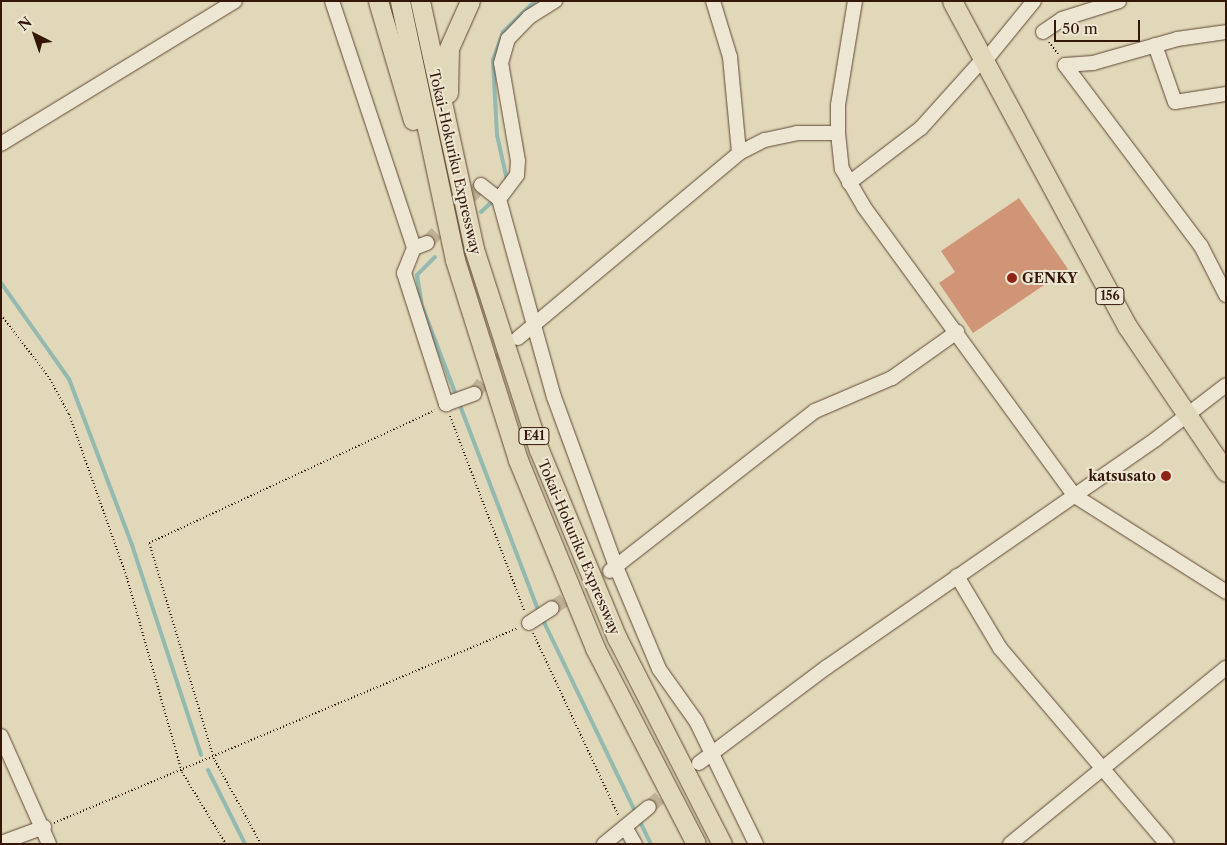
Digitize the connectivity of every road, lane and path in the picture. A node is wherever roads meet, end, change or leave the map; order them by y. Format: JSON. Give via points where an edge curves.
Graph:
{"nodes":[{"id":1,"x":236,"y":1,"type":"edge"},
{"id":2,"x":332,"y":1,"type":"edge"},
{"id":3,"x":378,"y":1,"type":"edge"},
{"id":4,"x":400,"y":1,"type":"edge"},
{"id":5,"x":420,"y":1,"type":"edge"},
{"id":6,"x":470,"y":1,"type":"edge"},
{"id":7,"x":555,"y":1,"type":"edge"},
{"id":8,"x":713,"y":1,"type":"edge"},
{"id":9,"x":855,"y":1,"type":"edge"},
{"id":10,"x":952,"y":1,"type":"edge"},
{"id":11,"x":967,"y":1,"type":"edge"},
{"id":12,"x":1034,"y":1,"type":"edge"},
{"id":13,"x":1119,"y":1,"type":"edge"},
{"id":14,"x":1044,"y":32,"type":"dead end"},
{"id":15,"x":1226,"y":32,"type":"edge"},
{"id":16,"x":1155,"y":45,"type":"junction"},
{"id":17,"x":986,"y":58,"type":"junction"},
{"id":18,"x":1226,"y":94,"type":"edge"},
{"id":19,"x":838,"y":133,"type":"junction"},
{"id":20,"x":1,"y":144,"type":"edge"},
{"id":21,"x":739,"y":154,"type":"junction"},
{"id":22,"x":849,"y":183,"type":"junction"},
{"id":23,"x":427,"y":242,"type":"tunnel mouth"},
{"id":24,"x":414,"y":248,"type":"junction"},
{"id":25,"x":455,"y":260,"type":"junction"},
{"id":26,"x":1226,"y":294,"type":"edge"},
{"id":27,"x":1,"y":315,"type":"edge"},
{"id":28,"x":534,"y":320,"type":"junction"},
{"id":29,"x":957,"y":332,"type":"junction"},
{"id":30,"x":511,"y":341,"type":"junction"},
{"id":31,"x":1226,"y":385,"type":"edge"},
{"id":32,"x":470,"y":395,"type":"tunnel mouth"},
{"id":33,"x":449,"y":403,"type":"junction"},
{"id":34,"x":1187,"y":417,"type":"junction"},
{"id":35,"x":1226,"y":472,"type":"edge"},
{"id":36,"x":1075,"y":496,"type":"junction"},
{"id":37,"x":614,"y":570,"type":"junction"},
{"id":38,"x":957,"y":576,"type":"junction"},
{"id":39,"x":1226,"y":592,"type":"edge"},
{"id":40,"x":550,"y":609,"type":"tunnel mouth"},
{"id":41,"x":532,"y":621,"type":"junction"},
{"id":42,"x":1226,"y":668,"type":"edge"},
{"id":43,"x":1,"y":736,"type":"edge"},
{"id":44,"x":712,"y":751,"type":"junction"},
{"id":45,"x":214,"y":759,"type":"junction"},
{"id":46,"x":699,"y":763,"type":"tunnel mouth"},
{"id":47,"x":1103,"y":767,"type":"junction"},
{"id":48,"x":182,"y":772,"type":"junction"},
{"id":49,"x":648,"y":808,"type":"tunnel mouth"},
{"id":50,"x":626,"y":826,"type":"junction"},
{"id":51,"x":44,"y":827,"type":"junction"},
{"id":52,"x":1,"y":843,"type":"edge"},
{"id":53,"x":49,"y":844,"type":"edge"},
{"id":54,"x":226,"y":844,"type":"edge"},
{"id":55,"x":261,"y":844,"type":"edge"},
{"id":56,"x":604,"y":844,"type":"edge"},
{"id":57,"x":635,"y":844,"type":"edge"},
{"id":58,"x":696,"y":844,"type":"edge"},
{"id":59,"x":722,"y":844,"type":"edge"},
{"id":60,"x":756,"y":844,"type":"edge"},
{"id":61,"x":1010,"y":844,"type":"edge"},
{"id":62,"x":1167,"y":844,"type":"edge"}],
"edges":[{"from":1,"to":20,"type":"street"},
{"from":2,"to":24,"type":"street"},
{"from":3,"to":25,"type":"highway"},
{"from":4,"to":25,"type":"highway","name":"Tokai-Hokuriku Expressway","number":"E41"},
{"from":5,"to":30,"type":"highway","name":"Tokai-Hokuriku Expressway","number":"E41","via":[[450,151]]},
{"from":6,"to":30,"type":"highway","via":[[449,48],[449,107]]},
{"from":7,"to":28,"type":"street","via":[[530,17],[508,38],[501,62],[518,162],[516,175],[493,193]]},
{"from":8,"to":21,"type":"street","via":[[730,57]]},
{"from":9,"to":19,"type":"street","via":[[838,105]]},
{"from":10,"to":17,"type":"highway","number":"156"},
{"from":11,"to":17,"type":"highway","number":"156"},
{"from":12,"to":17,"type":"street"},
{"from":13,"to":14,"type":"street","via":[[1062,18]]},
{"from":15,"to":16,"type":"street"},
{"from":16,"to":18,"type":"street","via":[[1176,102]]},
{"from":16,"to":26,"type":"street","via":[[1093,62],[1065,64],[1201,246]]},
{"from":17,"to":22,"type":"street","via":[[922,128]]},
{"from":17,"to":34,"type":"highway","number":"156","via":[[1010,110],[1127,326]]},
{"from":19,"to":21,"type":"street","via":[[796,133],[765,140]]},
{"from":19,"to":22,"type":"street","via":[[842,169]]},
{"from":21,"to":28,"type":"street"},
{"from":22,"to":29,"type":"street"},
{"from":23,"to":24,"type":"street"},
{"from":24,"to":33,"type":"street","via":[[404,273]]},
{"from":25,"to":58,"type":"highway","name":"Tokai-Hokuriku Expressway","number":"E41","via":[[518,460],[552,549],[638,737]]},
{"from":27,"to":48,"type":"path","via":[[48,376],[69,414],[127,578]]},
{"from":28,"to":30,"type":"street"},
{"from":28,"to":37,"type":"street","via":[[554,397]]},
{"from":29,"to":36,"type":"street"},
{"from":29,"to":37,"type":"street","via":[[892,378],[809,416]]},
{"from":30,"to":59,"type":"highway","name":"Tokai-Hokuriku Expressway","number":"E41","via":[[539,450],[617,638]]},
{"from":31,"to":34,"type":"street"},
{"from":32,"to":33,"type":"street"},
{"from":33,"to":41,"type":"path"},
{"from":33,"to":45,"type":"path","via":[[149,543]]},
{"from":34,"to":35,"type":"highway","number":"156"},
{"from":34,"to":36,"type":"street"},
{"from":36,"to":38,"type":"street"},
{"from":36,"to":39,"type":"street"},
{"from":37,"to":44,"type":"street","via":[[659,669]]},
{"from":38,"to":44,"type":"street"},
{"from":38,"to":47,"type":"street","via":[[1000,648]]},
{"from":40,"to":41,"type":"street"},
{"from":41,"to":45,"type":"path"},
{"from":41,"to":50,"type":"path"},
{"from":42,"to":47,"type":"street"},
{"from":43,"to":51,"type":"street"},
{"from":44,"to":46,"type":"street"},
{"from":44,"to":60,"type":"street"},
{"from":45,"to":48,"type":"path"},
{"from":45,"to":55,"type":"path"},
{"from":47,"to":61,"type":"street"},
{"from":47,"to":62,"type":"street"},
{"from":48,"to":51,"type":"path"},
{"from":48,"to":54,"type":"path"},
{"from":49,"to":50,"type":"street"},
{"from":50,"to":56,"type":"street"},
{"from":50,"to":57,"type":"street"},
{"from":51,"to":52,"type":"street"},
{"from":51,"to":53,"type":"street"}]}
